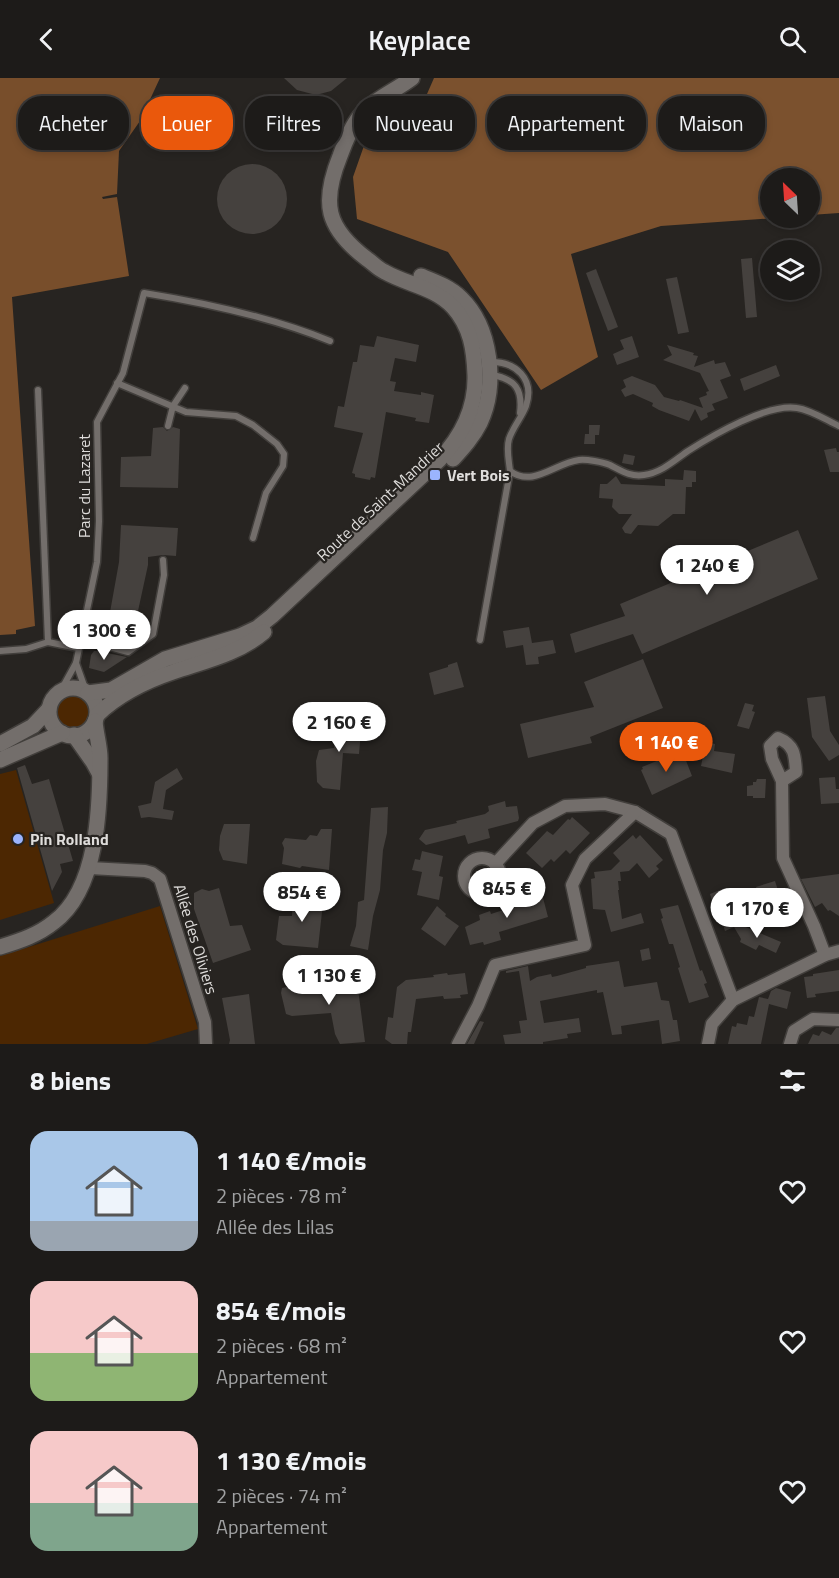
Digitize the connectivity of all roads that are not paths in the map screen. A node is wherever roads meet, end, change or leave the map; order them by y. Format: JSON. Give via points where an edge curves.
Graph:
{"nodes":[{"id":1,"x":412,"y":78,"type":"edge"},
{"id":2,"x":367,"y":259,"type":"junction"},
{"id":3,"x":330,"y":341,"type":"dead end"},
{"id":4,"x":484,"y":371,"type":"junction"},
{"id":5,"x":117,"y":383,"type":"junction"},
{"id":6,"x":185,"y":388,"type":"dead end"},
{"id":7,"x":38,"y":390,"type":"dead end"},
{"id":8,"x":172,"y":406,"type":"junction"},
{"id":9,"x":520,"y":419,"type":"junction"},
{"id":10,"x":168,"y":426,"type":"dead end"},
{"id":11,"x":839,"y":426,"type":"edge"},
{"id":12,"x":510,"y":471,"type":"junction"},
{"id":13,"x":253,"y":538,"type":"dead end"},
{"id":14,"x":163,"y":560,"type":"dead end"},
{"id":15,"x":80,"y":639,"type":"junction"},
{"id":16,"x":480,"y":640,"type":"dead end"},
{"id":17,"x":48,"y":642,"type":"junction"},
{"id":18,"x":78,"y":648,"type":"junction"},
{"id":19,"x":0,"y":651,"type":"edge"},
{"id":20,"x":76,"y":663,"type":"junction"},
{"id":21,"x":60,"y":692,"type":"junction"},
{"id":22,"x":87,"y":692,"type":"junction"},
{"id":23,"x":49,"y":709,"type":"junction"},
{"id":24,"x":96,"y":718,"type":"junction"},
{"id":25,"x":68,"y":734,"type":"junction"},
{"id":26,"x":0,"y":744,"type":"edge"},
{"id":27,"x":0,"y":760,"type":"edge"},
{"id":28,"x":99,"y":773,"type":"junction"},
{"id":29,"x":782,"y":781,"type":"dead end"},
{"id":30,"x":635,"y":812,"type":"junction"},
{"id":31,"x":495,"y":864,"type":"dead end"},
{"id":32,"x":90,"y":868,"type":"junction"},
{"id":33,"x":0,"y":948,"type":"edge"},
{"id":34,"x":839,"y":951,"type":"edge"},
{"id":35,"x":825,"y":956,"type":"junction"},
{"id":36,"x":733,"y":1000,"type":"junction"},
{"id":37,"x":839,"y":1020,"type":"edge"},
{"id":38,"x":206,"y":1044,"type":"edge"},
{"id":39,"x":458,"y":1044,"type":"edge"},
{"id":40,"x":708,"y":1044,"type":"edge"},
{"id":41,"x":790,"y":1044,"type":"edge"}],
"edges":[{"from":1,"to":2,"type":"main road","name":"Route de Saint-Mandrier","via":[[361,115],[347,138],[330,186],[332,221],[349,246]]},
{"from":2,"to":4,"type":"main road","name":"Route de Saint-Mandrier","via":[[385,272],[431,290],[452,306],[464,322]]},
{"from":2,"to":4,"type":"main road","name":"Route de Saint-Mandrier","via":[[430,279],[461,298],[482,330]]},
{"from":3,"to":5,"type":"lane","name":"Parc du Lazaret","via":[[293,326],[144,293]]},
{"from":4,"to":9,"type":"lane","via":[[516,385],[522,398]]},
{"from":4,"to":9,"type":"lane","via":[[514,366],[526,379],[529,394]]},
{"from":4,"to":22,"type":"main road","name":"Route de Saint-Mandrier","via":[[469,416],[453,446],[273,616],[240,636],[165,659],[111,690]]},
{"from":4,"to":24,"type":"main road","name":"Route de Saint-Mandrier","via":[[488,390],[481,420],[464,447],[278,620],[245,646],[152,680],[114,701]]},
{"from":5,"to":8,"type":"lane"},
{"from":5,"to":15,"type":"lane","name":"Parc du Lazaret","via":[[97,422],[97,562]]},
{"from":6,"to":8,"type":"lane"},
{"from":7,"to":17,"type":"lane"},
{"from":8,"to":10,"type":"lane"},
{"from":8,"to":13,"type":"lane","via":[[186,412],[236,416],[253,425],[284,454],[282,466],[266,493]]},
{"from":9,"to":12,"type":"lane","via":[[508,444]]},
{"from":11,"to":12,"type":"lane","via":[[799,408],[780,407],[742,421],[661,470],[645,475],[631,475],[609,464],[579,460],[537,476]]},
{"from":12,"to":16,"type":"lane"},
{"from":14,"to":15,"type":"lane","via":[[153,634],[128,652]]},
{"from":15,"to":18,"type":"lane","name":"Parc du Lazaret"},
{"from":17,"to":18,"type":"lane"},
{"from":17,"to":19,"type":"lane"},
{"from":18,"to":20,"type":"lane","name":"Parc du Lazaret"},
{"from":20,"to":21,"type":"lane","name":"Parc du Lazaret"},
{"from":20,"to":22,"type":"lane","name":"Parc du Lazaret"},
{"from":21,"to":22,"type":"main road","via":[[72,688]]},
{"from":21,"to":23,"type":"main road"},
{"from":22,"to":24,"type":"main road","via":[[95,702]]},
{"from":23,"to":25,"type":"main road","via":[[52,723]]},
{"from":23,"to":26,"type":"main road","via":[[33,726]]},
{"from":24,"to":25,"type":"main road","via":[[86,731]]},
{"from":24,"to":28,"type":"main road"},
{"from":25,"to":27,"type":"main road"},
{"from":25,"to":28,"type":"main road"},
{"from":28,"to":32,"type":"main road"},
{"from":29,"to":35,"type":"street","via":[[783,858]]},
{"from":30,"to":31,"type":"street","via":[[605,804],[565,806],[533,823]]},
{"from":30,"to":36,"type":"street","via":[[671,834]]},
{"from":30,"to":39,"type":"street","via":[[585,859],[572,885],[585,945],[495,965]]},
{"from":32,"to":33,"type":"main road","via":[[74,902],[56,921],[33,936]]},
{"from":32,"to":38,"type":"street","name":"Allée des Oliviers","via":[[152,873],[159,879],[205,1022]]},
{"from":34,"to":35,"type":"street"},
{"from":35,"to":36,"type":"street"},
{"from":36,"to":40,"type":"street","via":[[712,1024]]},
{"from":37,"to":41,"type":"street","via":[[813,1019],[794,1031]]}]}
